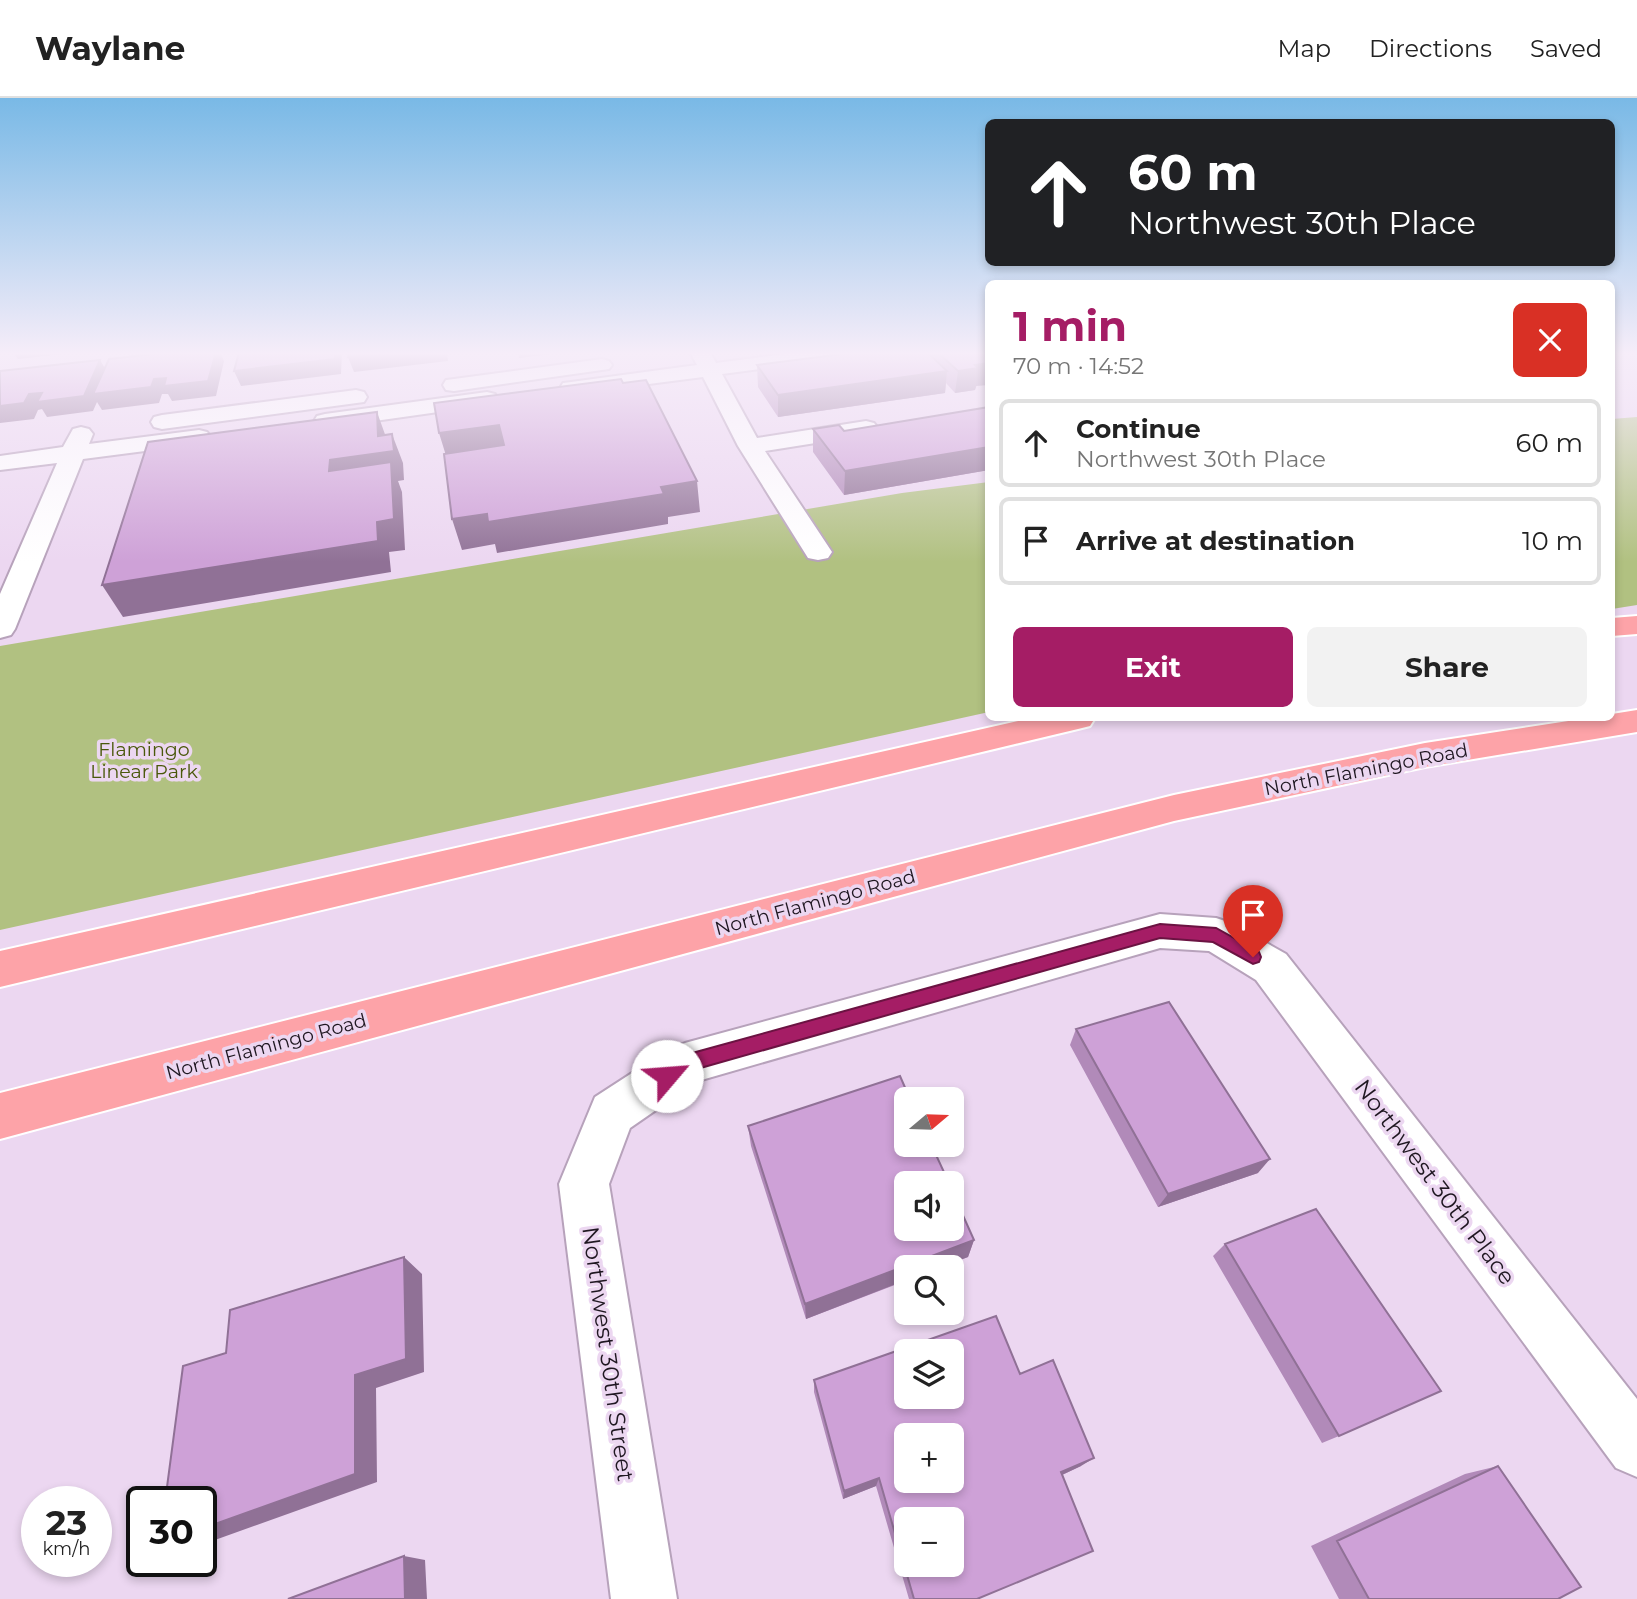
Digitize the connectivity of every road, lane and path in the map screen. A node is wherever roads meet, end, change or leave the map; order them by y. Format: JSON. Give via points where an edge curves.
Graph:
{"nodes":[{"id":1,"x":214,"y":422,"type":"edge"},
{"id":2,"x":738,"y":422,"type":"edge"},
{"id":3,"x":887,"y":425,"type":"edge"},
{"id":4,"x":77,"y":443,"type":"junction"},
{"id":5,"x":0,"y":444,"type":"edge"},
{"id":6,"x":750,"y":446,"type":"junction"},
{"id":7,"x":0,"y":463,"type":"edge"},
{"id":8,"x":35,"y":545,"type":"junction"},
{"id":9,"x":0,"y":550,"type":"edge"},
{"id":10,"x":818,"y":552,"type":"dead end"},
{"id":11,"x":1637,"y":625,"type":"edge"},
{"id":12,"x":1615,"y":627,"type":"edge"},
{"id":13,"x":0,"y":629,"type":"edge"},
{"id":14,"x":1065,"y":721,"type":"edge"},
{"id":15,"x":1637,"y":721,"type":"edge"},
{"id":16,"x":0,"y":969,"type":"edge"},
{"id":17,"x":612,"y":1113,"type":"joint"},
{"id":18,"x":0,"y":1116,"type":"edge"},
{"id":19,"x":1637,"y":1447,"type":"edge"},
{"id":20,"x":644,"y":1599,"type":"edge"}],
"edges":[{"from":1,"to":4,"type":"street"},
{"from":2,"to":6,"type":"street"},
{"from":3,"to":6,"type":"street"},
{"from":4,"to":5,"type":"street"},
{"from":4,"to":7,"type":"street"},
{"from":4,"to":8,"type":"street"},
{"from":6,"to":10,"type":"street"},
{"from":8,"to":9,"type":"street"},
{"from":8,"to":13,"type":"street"},
{"from":11,"to":12,"type":"highway"},
{"from":14,"to":16,"type":"highway"},
{"from":15,"to":18,"type":"highway","name":"North Flamingo Road","via":[[1425,754],[1174,808]]},
{"from":17,"to":19,"type":"street","name":"Northwest 30th Place","via":[[685,1064],[1160,931],[1216,935],[1271,967]]},
{"from":17,"to":20,"type":"street","name":"Northwest 30th Street","via":[[584,1184]]}]}
